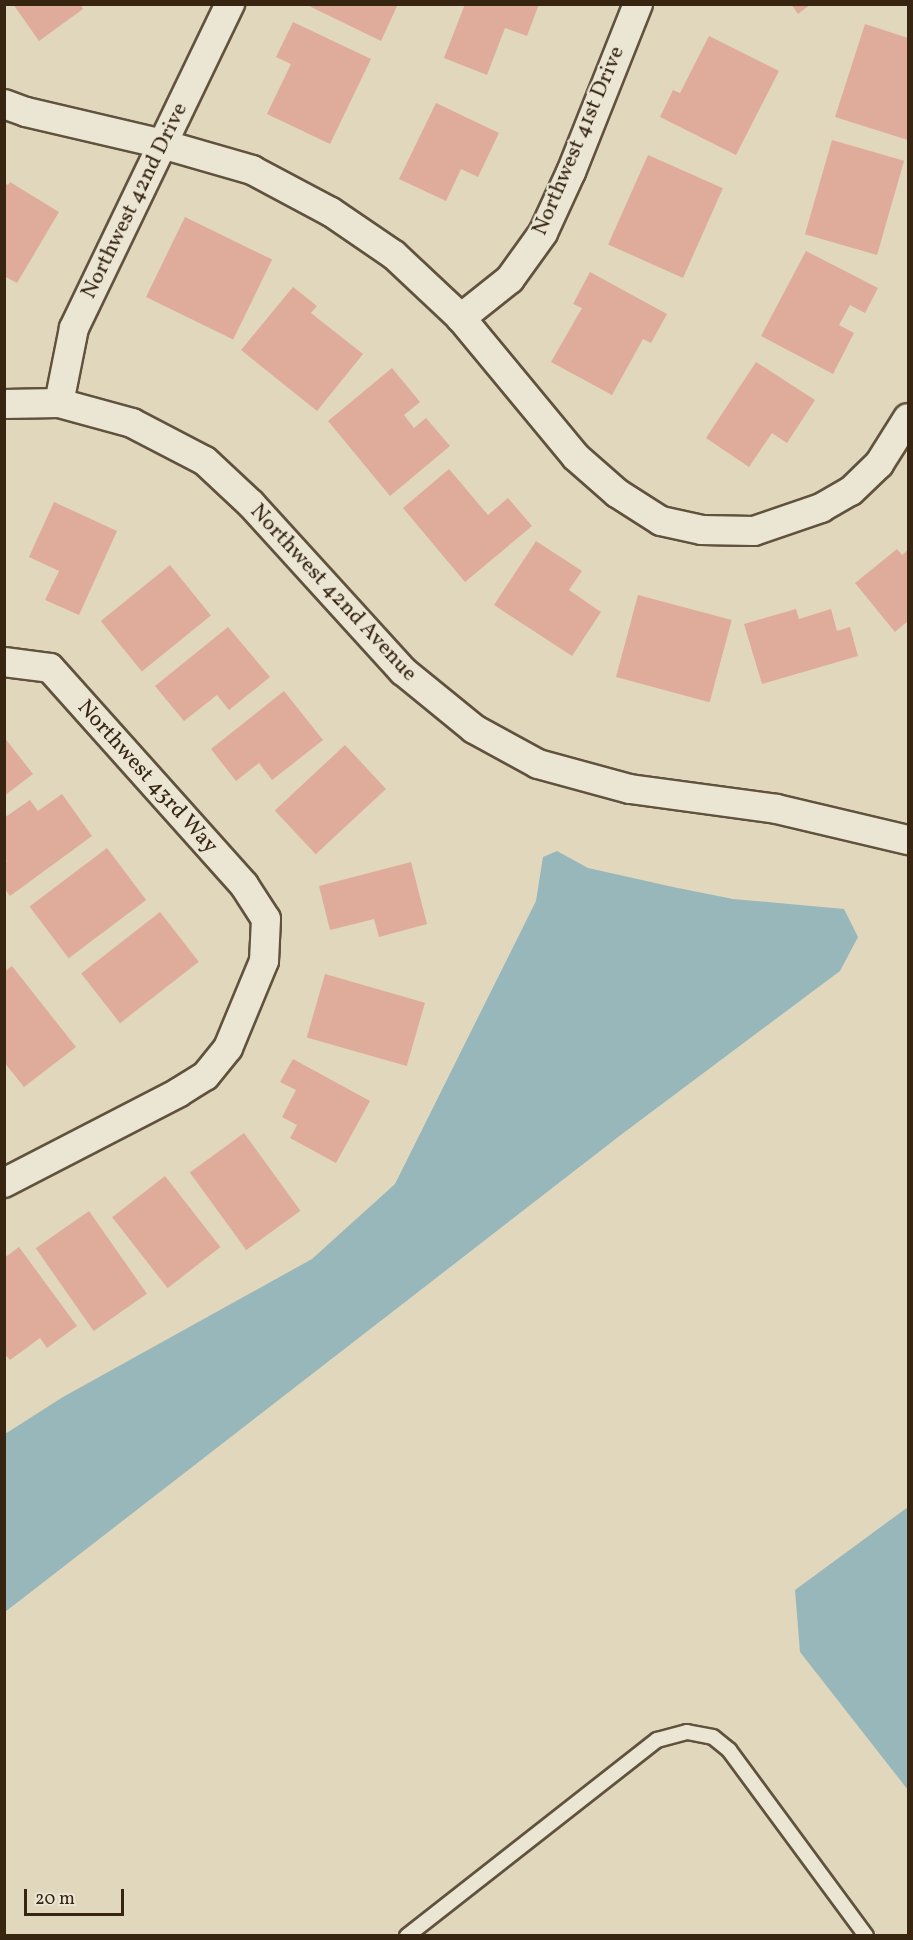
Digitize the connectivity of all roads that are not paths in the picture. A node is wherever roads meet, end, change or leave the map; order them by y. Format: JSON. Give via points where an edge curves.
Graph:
{"nodes":[{"id":1,"x":230,"y":4,"type":"edge"},
{"id":2,"x":638,"y":4,"type":"edge"},
{"id":3,"x":4,"y":104,"type":"edge"},
{"id":4,"x":162,"y":144,"type":"junction"},
{"id":5,"x":461,"y":318,"type":"junction"},
{"id":6,"x":59,"y":403,"type":"junction"},
{"id":7,"x":4,"y":404,"type":"edge"},
{"id":8,"x":909,"y":418,"type":"edge"},
{"id":9,"x":8,"y":661,"type":"edge"},
{"id":10,"x":909,"y":840,"type":"edge"},
{"id":11,"x":4,"y":1183,"type":"edge"},
{"id":12,"x":407,"y":1935,"type":"edge"},
{"id":13,"x":866,"y":1935,"type":"edge"}],
"edges":[{"from":1,"to":4,"type":"street","name":"Northwest 42nd Drive"},
{"from":2,"to":5,"type":"street","name":"Northwest 41st Drive","via":[[543,233],[510,279]]},
{"from":3,"to":4,"type":"street"},
{"from":4,"to":5,"type":"street","via":[[252,170],[331,212],[394,255]]},
{"from":4,"to":6,"type":"street","name":"Northwest 42nd Drive","via":[[74,328]]},
{"from":5,"to":8,"type":"street","via":[[576,457],[617,493],[661,521],[702,530],[754,531],[821,508],[851,491],[879,464]]},
{"from":6,"to":7,"type":"street","name":"Northwest 42nd Avenue"},
{"from":6,"to":10,"type":"street","name":"Northwest 42nd Avenue","via":[[132,423],[205,461],[251,504],[403,671],[474,729],[538,765],[630,789],[777,809]]},
{"from":9,"to":11,"type":"street","name":"Northwest 43rd Way","via":[[50,668],[244,885],[266,919],[264,961],[228,1048],[205,1076]]},
{"from":12,"to":13,"type":"lane","via":[[657,1740],[687,1732],[713,1737],[729,1750]]}]}
